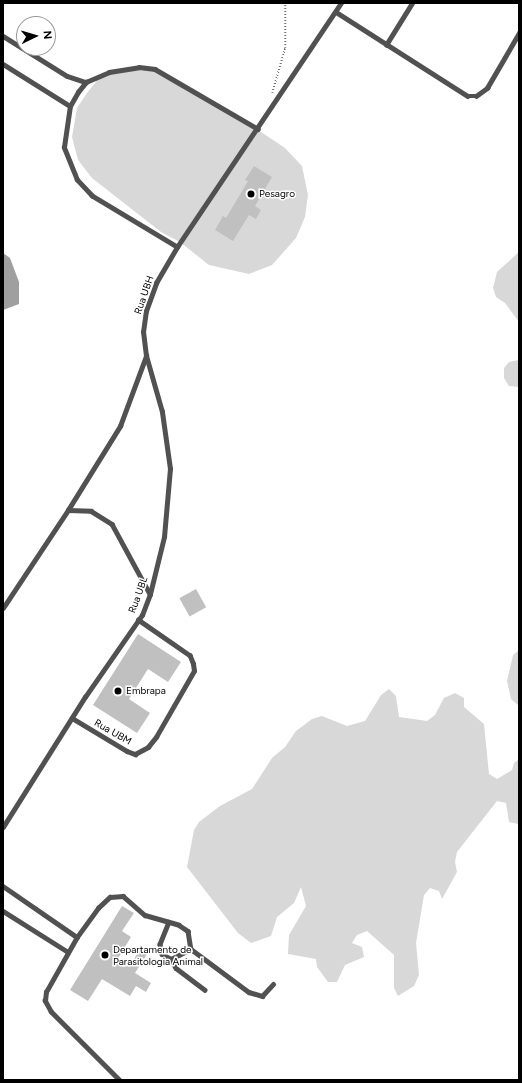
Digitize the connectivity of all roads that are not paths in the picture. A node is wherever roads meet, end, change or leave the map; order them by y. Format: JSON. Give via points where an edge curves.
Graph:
{"nodes":[{"id":1,"x":341,"y":3,"type":"edge"},
{"id":2,"x":412,"y":3,"type":"edge"},
{"id":3,"x":336,"y":12,"type":"junction"},
{"id":4,"x":519,"y":33,"type":"edge"},
{"id":5,"x":3,"y":36,"type":"edge"},
{"id":6,"x":386,"y":45,"type":"junction"},
{"id":7,"x":3,"y":64,"type":"edge"},
{"id":8,"x":86,"y":82,"type":"junction"},
{"id":9,"x":70,"y":106,"type":"junction"},
{"id":10,"x":258,"y":130,"type":"junction"},
{"id":11,"x":177,"y":247,"type":"junction"},
{"id":12,"x":146,"y":356,"type":"junction"},
{"id":13,"x":68,"y":510,"type":"junction"},
{"id":14,"x":150,"y":594,"type":"junction"},
{"id":15,"x":3,"y":608,"type":"edge"},
{"id":16,"x":138,"y":620,"type":"junction"},
{"id":17,"x":72,"y":718,"type":"junction"},
{"id":18,"x":3,"y":827,"type":"edge"},
{"id":19,"x":3,"y":886,"type":"edge"},
{"id":20,"x":3,"y":911,"type":"edge"},
{"id":21,"x":169,"y":922,"type":"junction"},
{"id":22,"x":78,"y":937,"type":"junction"},
{"id":23,"x":191,"y":949,"type":"junction"},
{"id":24,"x":68,"y":952,"type":"junction"},
{"id":25,"x":172,"y":959,"type":"junction"},
{"id":26,"x":273,"y":984,"type":"dead end"},
{"id":27,"x":205,"y":990,"type":"dead end"},
{"id":28,"x":119,"y":1080,"type":"edge"}],
"edges":[{"from":1,"to":3,"type":"lane","name":"Rua UBH"},
{"from":2,"to":6,"type":"lane"},
{"from":3,"to":6,"type":"lane"},
{"from":3,"to":10,"type":"lane","name":"Rua UBH"},
{"from":4,"to":6,"type":"lane","via":[[486,88],[472,96],[461,94]]},
{"from":5,"to":8,"type":"lane","via":[[67,76]]},
{"from":7,"to":9,"type":"lane"},
{"from":8,"to":9,"type":"lane"},
{"from":8,"to":10,"type":"lane","via":[[125,68],[154,70]]},
{"from":9,"to":11,"type":"lane","via":[[64,147],[78,180],[92,196]]},
{"from":10,"to":11,"type":"lane","name":"Rua UBH"},
{"from":11,"to":12,"type":"lane","name":"Rua UBH","via":[[156,283],[146,311],[143,332]]},
{"from":12,"to":13,"type":"lane","name":"Rua UBH","via":[[120,426]]},
{"from":12,"to":14,"type":"lane","name":"Rua UBL","via":[[162,412],[170,469],[164,537]]},
{"from":13,"to":14,"type":"lane","via":[[91,511],[112,524]]},
{"from":13,"to":15,"type":"lane","name":"Rua UBH"},
{"from":14,"to":16,"type":"lane","name":"Rua UBL"},
{"from":16,"to":17,"type":"lane","name":"Rua UBL"},
{"from":16,"to":17,"type":"lane","name":"Rua UBM","via":[[190,656],[193,664],[194,671],[156,737],[148,747],[135,754],[127,752]]},
{"from":17,"to":18,"type":"lane","name":"Rua UBL"},
{"from":19,"to":22,"type":"lane"},
{"from":20,"to":24,"type":"lane"},
{"from":21,"to":22,"type":"lane","via":[[145,915],[123,896],[115,895],[104,901]]},
{"from":21,"to":23,"type":"lane","via":[[188,931]]},
{"from":21,"to":25,"type":"lane","via":[[160,944],[162,954]]},
{"from":22,"to":24,"type":"lane"},
{"from":23,"to":25,"type":"lane"},
{"from":23,"to":26,"type":"lane","via":[[249,992],[262,996]]},
{"from":24,"to":28,"type":"lane","via":[[46,992],[45,1001],[51,1012]]},
{"from":25,"to":27,"type":"lane","via":[[176,968]]}]}
